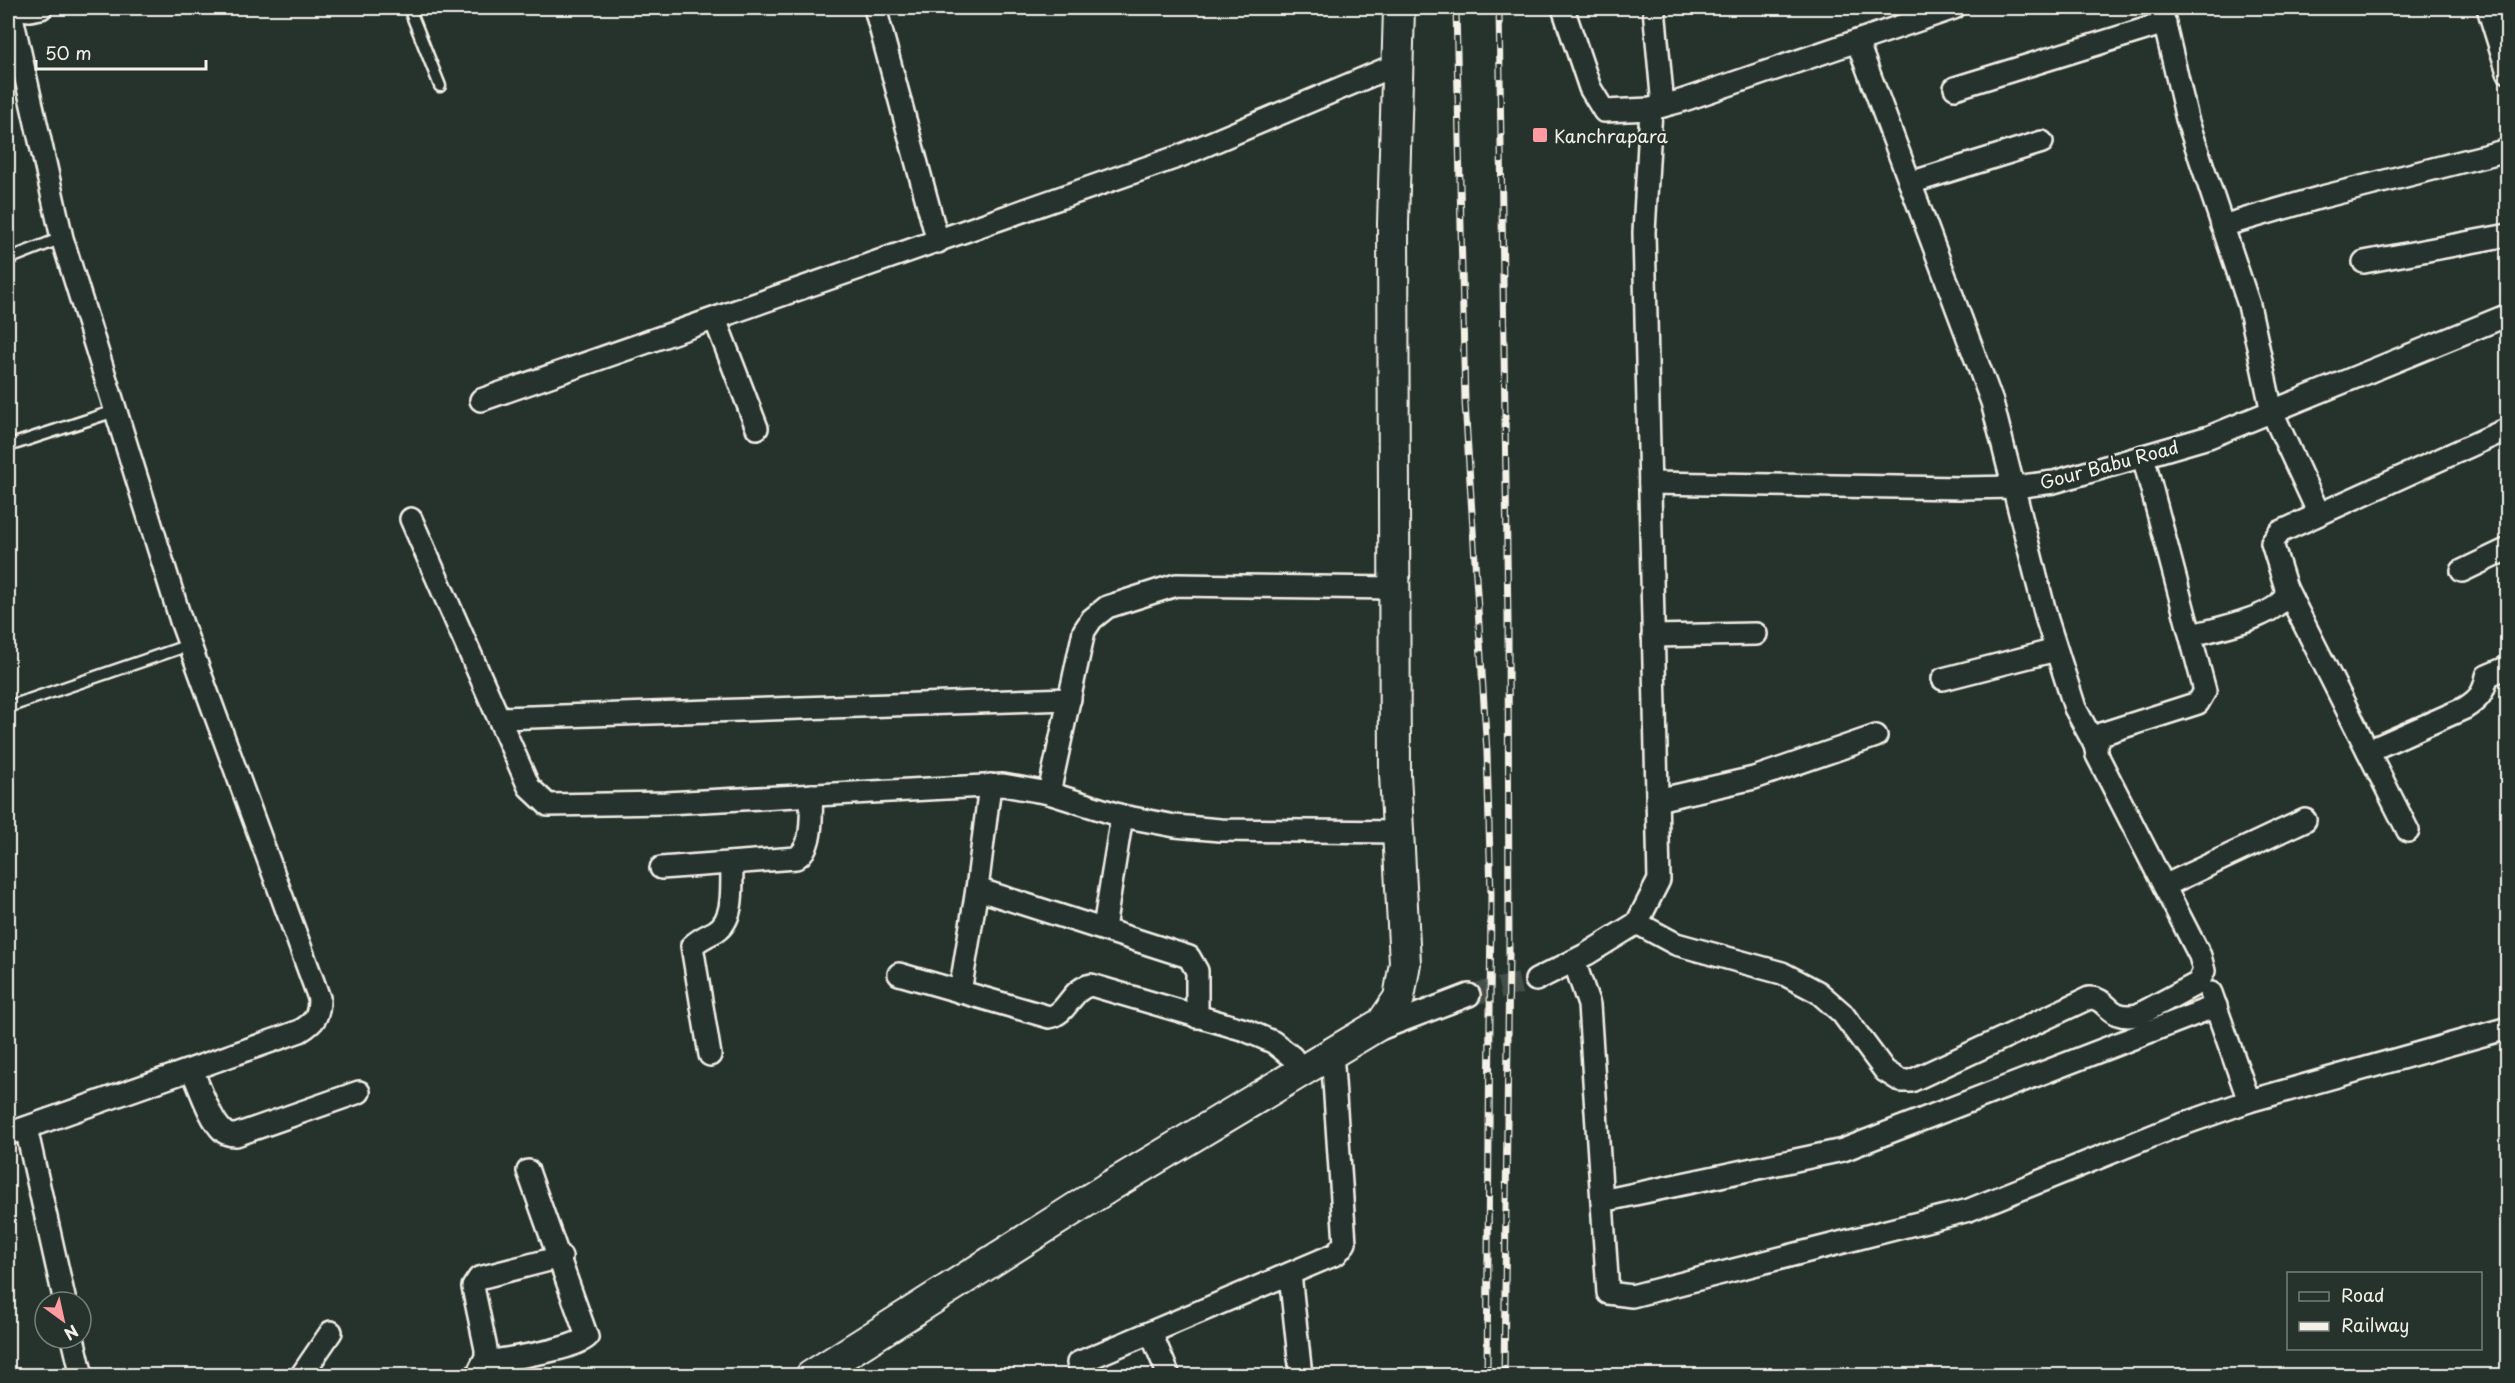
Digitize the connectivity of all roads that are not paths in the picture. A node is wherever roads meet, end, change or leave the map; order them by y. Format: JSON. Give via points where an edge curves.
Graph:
{"nodes":[{"id":1,"x":10,"y":8,"type":"edge"},
{"id":2,"x":41,"y":8,"type":"edge"},
{"id":3,"x":409,"y":8,"type":"edge"},
{"id":4,"x":876,"y":8,"type":"edge"},
{"id":5,"x":1399,"y":8,"type":"edge"},
{"id":6,"x":1563,"y":8,"type":"edge"},
{"id":7,"x":1654,"y":8,"type":"edge"},
{"id":8,"x":1954,"y":8,"type":"edge"},
{"id":9,"x":2488,"y":8,"type":"edge"},
{"id":10,"x":1921,"y":13,"type":"edge"},
{"id":11,"x":2163,"y":15,"type":"edge"},
{"id":12,"x":1857,"y":41,"type":"junction"},
{"id":13,"x":1398,"y":64,"type":"junction"},
{"id":14,"x":2508,"y":72,"type":"edge"},
{"id":15,"x":440,"y":86,"type":"dead end"},
{"id":16,"x":1955,"y":88,"type":"dead end"},
{"id":17,"x":1657,"y":107,"type":"junction"},
{"id":18,"x":2042,"y":142,"type":"dead end"},
{"id":19,"x":2508,"y":150,"type":"edge"},
{"id":20,"x":1910,"y":183,"type":"junction"},
{"id":21,"x":2222,"y":226,"type":"junction"},
{"id":22,"x":2508,"y":235,"type":"edge"},
{"id":23,"x":62,"y":238,"type":"junction"},
{"id":24,"x":938,"y":242,"type":"junction"},
{"id":25,"x":8,"y":259,"type":"edge"},
{"id":26,"x":2364,"y":262,"type":"dead end"},
{"id":27,"x":2508,"y":315,"type":"edge"},
{"id":28,"x":715,"y":318,"type":"junction"},
{"id":29,"x":481,"y":400,"type":"dead end"},
{"id":30,"x":115,"y":411,"type":"junction"},
{"id":31,"x":2272,"y":412,"type":"junction"},
{"id":32,"x":757,"y":428,"type":"dead end"},
{"id":33,"x":2503,"y":431,"type":"dead end"},
{"id":34,"x":8,"y":446,"type":"edge"},
{"id":35,"x":2143,"y":456,"type":"junction"},
{"id":36,"x":1650,"y":483,"type":"junction"},
{"id":37,"x":2015,"y":487,"type":"junction"},
{"id":38,"x":2319,"y":514,"type":"junction"},
{"id":39,"x":411,"y":519,"type":"dead end"},
{"id":40,"x":2508,"y":549,"type":"edge"},
{"id":41,"x":2462,"y":571,"type":"dead end"},
{"id":42,"x":1394,"y":588,"type":"junction"},
{"id":43,"x":2286,"y":588,"type":"junction"},
{"id":44,"x":1756,"y":634,"type":"dead end"},
{"id":45,"x":2192,"y":635,"type":"junction"},
{"id":46,"x":1653,"y":636,"type":"junction"},
{"id":47,"x":189,"y":645,"type":"junction"},
{"id":48,"x":2056,"y":650,"type":"junction"},
{"id":49,"x":2508,"y":667,"type":"edge"},
{"id":50,"x":1943,"y":679,"type":"dead end"},
{"id":51,"x":1070,"y":699,"type":"junction"},
{"id":52,"x":8,"y":707,"type":"edge"},
{"id":53,"x":499,"y":718,"type":"junction"},
{"id":54,"x":1876,"y":736,"type":"dead end"},
{"id":55,"x":2095,"y":745,"type":"junction"},
{"id":56,"x":2368,"y":751,"type":"junction"},
{"id":57,"x":990,"y":785,"type":"junction"},
{"id":58,"x":1049,"y":793,"type":"junction"},
{"id":59,"x":812,"y":795,"type":"junction"},
{"id":60,"x":1657,"y":800,"type":"junction"},
{"id":61,"x":1122,"y":816,"type":"junction"},
{"id":62,"x":2305,"y":820,"type":"dead end"},
{"id":63,"x":2408,"y":831,"type":"dead end"},
{"id":64,"x":1398,"y":832,"type":"junction"},
{"id":65,"x":732,"y":863,"type":"junction"},
{"id":66,"x":661,"y":868,"type":"dead end"},
{"id":67,"x":2164,"y":886,"type":"junction"},
{"id":68,"x":977,"y":889,"type":"junction"},
{"id":69,"x":1637,"y":923,"type":"junction"},
{"id":70,"x":1104,"y":928,"type":"junction"},
{"id":71,"x":1574,"y":961,"type":"junction"},
{"id":72,"x":2204,"y":971,"type":"junction"},
{"id":73,"x":900,"y":974,"type":"dead end"},
{"id":74,"x":1536,"y":980,"type":"tunnel mouth"},
{"id":75,"x":960,"y":992,"type":"junction"},
{"id":76,"x":1469,"y":995,"type":"tunnel mouth"},
{"id":77,"x":2216,"y":1006,"type":"junction"},
{"id":78,"x":1197,"y":1017,"type":"junction"},
{"id":79,"x":2508,"y":1028,"type":"edge"},
{"id":80,"x":1358,"y":1037,"type":"junction"},
{"id":81,"x":1332,"y":1053,"type":"junction"},
{"id":82,"x":710,"y":1056,"type":"dead end"},
{"id":83,"x":192,"y":1070,"type":"junction"},
{"id":84,"x":1301,"y":1071,"type":"junction"},
{"id":85,"x":359,"y":1092,"type":"dead end"},
{"id":86,"x":2249,"y":1101,"type":"junction"},
{"id":87,"x":17,"y":1131,"type":"edge"},
{"id":88,"x":528,"y":1171,"type":"dead end"},
{"id":89,"x":1602,"y":1201,"type":"junction"},
{"id":90,"x":561,"y":1257,"type":"junction"},
{"id":91,"x":1290,"y":1274,"type":"junction"},
{"id":92,"x":62,"y":1290,"type":"edge"},
{"id":93,"x":331,"y":1332,"type":"dead end"},
{"id":94,"x":1151,"y":1333,"type":"junction"},
{"id":95,"x":77,"y":1350,"type":"edge"},
{"id":96,"x":1078,"y":1363,"type":"dead end"},
{"id":97,"x":480,"y":1369,"type":"edge"},
{"id":98,"x":82,"y":1376,"type":"edge"},
{"id":99,"x":301,"y":1376,"type":"edge"},
{"id":100,"x":812,"y":1376,"type":"edge"},
{"id":101,"x":1169,"y":1376,"type":"edge"},
{"id":102,"x":1301,"y":1376,"type":"edge"}],
"edges":[{"from":1,"to":2,"type":"street"},
{"from":1,"to":23,"type":"street"},
{"from":3,"to":15,"type":"lane"},
{"from":4,"to":24,"type":"street"},
{"from":5,"to":13,"type":"street"},
{"from":6,"to":17,"type":"street","via":[[1590,88],[1604,111]]},
{"from":7,"to":17,"type":"street"},
{"from":8,"to":10,"type":"street"},
{"from":9,"to":14,"type":"street"},
{"from":10,"to":12,"type":"street"},
{"from":11,"to":16,"type":"street"},
{"from":11,"to":21,"type":"street","via":[[2187,119]]},
{"from":12,"to":17,"type":"street"},
{"from":12,"to":20,"type":"street"},
{"from":13,"to":24,"type":"street","via":[[1180,156]]},
{"from":13,"to":42,"type":"street","via":[[1393,223]]},
{"from":17,"to":36,"type":"street","via":[[1644,232]]},
{"from":18,"to":20,"type":"street"},
{"from":19,"to":21,"type":"street"},
{"from":20,"to":37,"type":"street","via":[[1992,402]]},
{"from":21,"to":31,"type":"street","via":[[2249,305]]},
{"from":22,"to":26,"type":"street"},
{"from":23,"to":25,"type":"lane"},
{"from":23,"to":30,"type":"street"},
{"from":24,"to":28,"type":"street"},
{"from":27,"to":31,"type":"street","name":"Gour Babu Road"},
{"from":28,"to":29,"type":"street"},
{"from":28,"to":32,"type":"street"},
{"from":30,"to":34,"type":"lane"},
{"from":30,"to":47,"type":"street"},
{"from":31,"to":35,"type":"street","name":"Gour Babu Road","via":[[2209,438]]},
{"from":31,"to":38,"type":"street"},
{"from":33,"to":38,"type":"street"},
{"from":35,"to":37,"type":"street","name":"Gour Babu Road","via":[[2054,482]]},
{"from":35,"to":45,"type":"street"},
{"from":36,"to":37,"type":"street","name":"Gour Babu Road"},
{"from":36,"to":46,"type":"street"},
{"from":37,"to":48,"type":"street"},
{"from":38,"to":43,"type":"street","via":[[2275,536],[2273,551]]},
{"from":39,"to":53,"type":"street"},
{"from":40,"to":41,"type":"street"},
{"from":42,"to":51,"type":"street","via":[[1176,585],[1157,589],[1107,607],[1092,619],[1084,631]]},
{"from":42,"to":64,"type":"street"},
{"from":43,"to":45,"type":"street","via":[[2284,599],[2272,609]]},
{"from":43,"to":56,"type":"street"},
{"from":44,"to":46,"type":"street"},
{"from":45,"to":55,"type":"street","via":[[2205,683],[2198,703],[2101,735]]},
{"from":46,"to":60,"type":"street"},
{"from":47,"to":52,"type":"lane"},
{"from":47,"to":83,"type":"street","via":[[319,998],[319,1013],[312,1024],[300,1031]]},
{"from":48,"to":50,"type":"street"},
{"from":48,"to":55,"type":"street","via":[[2075,708]]},
{"from":49,"to":56,"type":"street","via":[[2487,676],[2485,691],[2465,708]]},
{"from":51,"to":53,"type":"street"},
{"from":51,"to":58,"type":"street"},
{"from":53,"to":59,"type":"street","via":[[529,787],[548,804],[666,803]]},
{"from":54,"to":60,"type":"street","via":[[1754,778]]},
{"from":55,"to":67,"type":"street"},
{"from":56,"to":63,"type":"street"},
{"from":57,"to":58,"type":"street"},
{"from":57,"to":59,"type":"street"},
{"from":57,"to":68,"type":"street"},
{"from":58,"to":61,"type":"street"},
{"from":59,"to":65,"type":"street","via":[[804,852],[787,860]]},
{"from":60,"to":69,"type":"street","via":[[1659,880]]},
{"from":61,"to":64,"type":"street","via":[[1220,830]]},
{"from":61,"to":70,"type":"street"},
{"from":62,"to":67,"type":"street"},
{"from":64,"to":80,"type":"street","via":[[1405,963],[1399,998],[1382,1023]]},
{"from":65,"to":66,"type":"street"},
{"from":65,"to":82,"type":"street","via":[[726,921],[692,946]]},
{"from":67,"to":72,"type":"street"},
{"from":68,"to":70,"type":"street"},
{"from":68,"to":75,"type":"street"},
{"from":69,"to":71,"type":"street"},
{"from":69,"to":72,"type":"street","via":[[1677,944],[1782,973],[1818,992],[1842,1012],[1885,1071],[1900,1082],[1911,1081],[2089,998],[2099,1000],[2120,1016],[2138,1015],[2198,983]]},
{"from":70,"to":78,"type":"street","via":[[1189,957],[1197,971]]},
{"from":71,"to":74,"type":"street"},
{"from":71,"to":89,"type":"street","via":[[1589,1005]]},
{"from":72,"to":77,"type":"street"},
{"from":73,"to":75,"type":"street"},
{"from":75,"to":78,"type":"street","via":[[1049,1017],[1059,1014],[1077,990],[1091,985]]},
{"from":76,"to":80,"type":"street"},
{"from":77,"to":86,"type":"street"},
{"from":77,"to":89,"type":"street","via":[[1843,1150]]},
{"from":78,"to":84,"type":"street","via":[[1273,1042]]},
{"from":79,"to":86,"type":"street"},
{"from":80,"to":81,"type":"street"},
{"from":81,"to":84,"type":"street"},
{"from":81,"to":91,"type":"street","via":[[1345,1243],[1336,1254]]},
{"from":83,"to":85,"type":"street","via":[[217,1122],[229,1135]]},
{"from":83,"to":87,"type":"street"},
{"from":84,"to":100,"type":"street","via":[[1112,1185]]},
{"from":86,"to":89,"type":"street","via":[[1969,1210],[1632,1296],[1608,1293]]},
{"from":87,"to":92,"type":"street"},
{"from":88,"to":90,"type":"street"},
{"from":90,"to":97,"type":"street","via":[[479,1278],[473,1287],[486,1349]]},
{"from":90,"to":97,"type":"street","via":[[587,1337],[582,1342]]},
{"from":91,"to":94,"type":"street"},
{"from":91,"to":102,"type":"street"},
{"from":93,"to":99,"type":"street"},
{"from":94,"to":96,"type":"street"},
{"from":94,"to":101,"type":"street"},
{"from":95,"to":98,"type":"street"}]}
